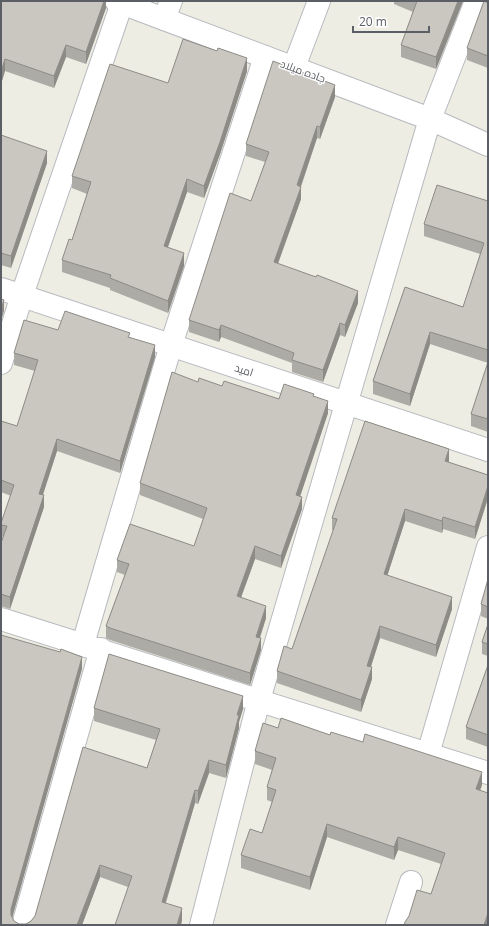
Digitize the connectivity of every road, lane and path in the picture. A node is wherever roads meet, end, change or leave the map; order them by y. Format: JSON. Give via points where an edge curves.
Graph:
{"nodes":[{"id":1,"x":319,"y":1,"type":"edge"},
{"id":2,"x":476,"y":1,"type":"edge"},
{"id":3,"x":119,"y":2,"type":"edge"},
{"id":4,"x":167,"y":10,"type":"edge"},
{"id":5,"x":265,"y":57,"type":"junction"},
{"id":6,"x":294,"y":67,"type":"junction"},
{"id":7,"x":430,"y":119,"type":"junction"},
{"id":8,"x":488,"y":145,"type":"edge"},
{"id":9,"x":1,"y":289,"type":"edge"},
{"id":10,"x":22,"y":295,"type":"junction"},
{"id":11,"x":171,"y":345,"type":"junction"},
{"id":12,"x":1,"y":363,"type":"edge"},
{"id":13,"x":347,"y":404,"type":"junction"},
{"id":14,"x":488,"y":450,"type":"edge"},
{"id":15,"x":488,"y":547,"type":"edge"},
{"id":16,"x":1,"y":619,"type":"edge"},
{"id":17,"x":92,"y":646,"type":"junction"},
{"id":18,"x":259,"y":700,"type":"junction"},
{"id":19,"x":428,"y":754,"type":"junction"},
{"id":20,"x":488,"y":773,"type":"edge"},
{"id":21,"x":411,"y":882,"type":"dead end"},
{"id":22,"x":24,"y":925,"type":"edge"},
{"id":23,"x":202,"y":925,"type":"edge"},
{"id":24,"x":397,"y":925,"type":"edge"}],
"edges":[{"from":1,"to":6,"type":"street"},
{"from":2,"to":7,"type":"street"},
{"from":3,"to":4,"type":"street","name":"جاده میلاد"},
{"from":3,"to":10,"type":"street"},
{"from":4,"to":5,"type":"street","name":"جاده میلاد"},
{"from":5,"to":6,"type":"street","name":"جاده میلاد"},
{"from":5,"to":11,"type":"street"},
{"from":6,"to":7,"type":"street","name":"جاده میلاد"},
{"from":7,"to":8,"type":"street","name":"جاده میلاد"},
{"from":7,"to":13,"type":"street"},
{"from":9,"to":10,"type":"street","name":"امید"},
{"from":10,"to":11,"type":"street","name":"امید"},
{"from":10,"to":12,"type":"street"},
{"from":11,"to":13,"type":"street","name":"امید"},
{"from":11,"to":17,"type":"street"},
{"from":13,"to":14,"type":"street","name":"امید"},
{"from":13,"to":18,"type":"street"},
{"from":15,"to":19,"type":"street"},
{"from":16,"to":17,"type":"street"},
{"from":17,"to":18,"type":"street"},
{"from":17,"to":22,"type":"street"},
{"from":18,"to":19,"type":"street"},
{"from":18,"to":23,"type":"street"},
{"from":19,"to":20,"type":"street"},
{"from":21,"to":24,"type":"street"}]}
